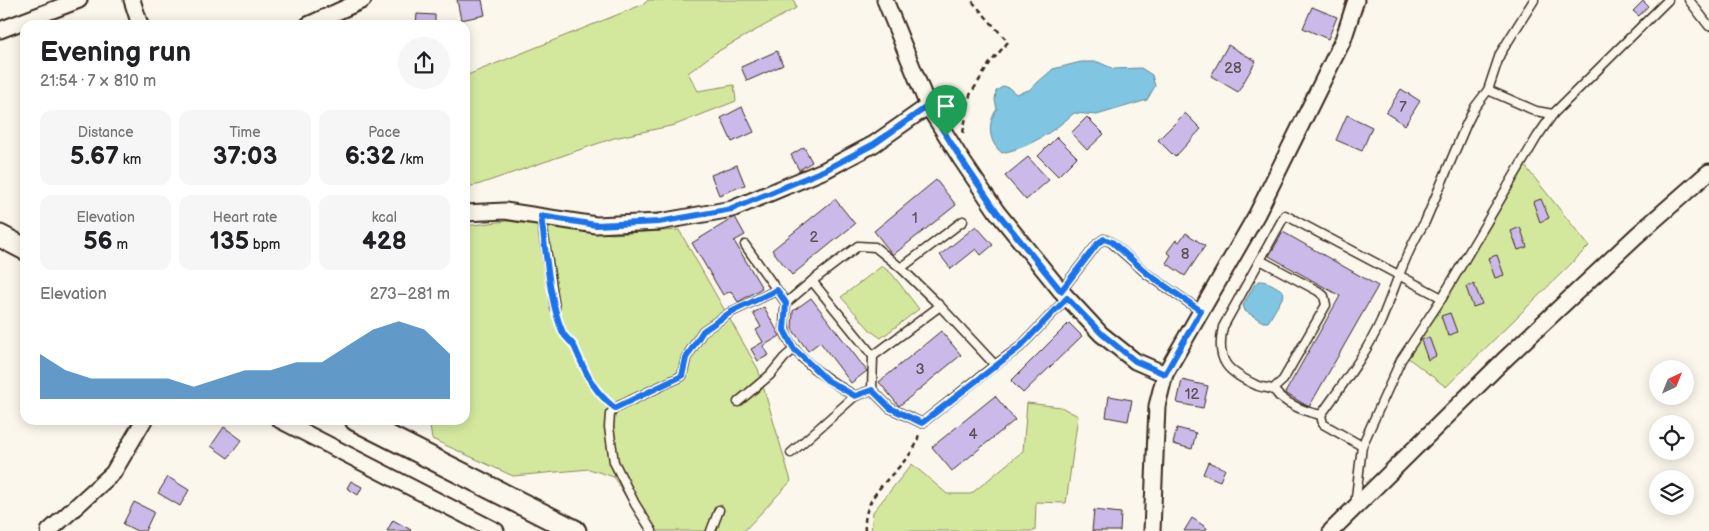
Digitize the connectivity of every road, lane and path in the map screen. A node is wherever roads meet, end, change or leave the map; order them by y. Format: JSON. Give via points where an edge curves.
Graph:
{"nodes":[{"id":1,"x":79,"y":0,"type":"edge"},
{"id":2,"x":132,"y":0,"type":"edge"},
{"id":3,"x":363,"y":0,"type":"edge"},
{"id":4,"x":885,"y":0,"type":"edge"},
{"id":5,"x":971,"y":0,"type":"edge"},
{"id":6,"x":1356,"y":0,"type":"edge"},
{"id":7,"x":1534,"y":0,"type":"edge"},
{"id":8,"x":1668,"y":0,"type":"edge"},
{"id":9,"x":1688,"y":0,"type":"edge"},
{"id":10,"x":26,"y":20,"type":"edge"},
{"id":11,"x":138,"y":20,"type":"edge"},
{"id":12,"x":319,"y":20,"type":"edge"},
{"id":13,"x":20,"y":22,"type":"edge"},
{"id":14,"x":1709,"y":26,"type":"edge"},
{"id":15,"x":0,"y":30,"type":"edge"},
{"id":16,"x":1488,"y":90,"type":"junction"},
{"id":17,"x":928,"y":106,"type":"junction"},
{"id":18,"x":1553,"y":114,"type":"junction"},
{"id":19,"x":961,"y":159,"type":"junction"},
{"id":20,"x":1709,"y":172,"type":"edge"},
{"id":21,"x":470,"y":213,"type":"edge"},
{"id":22,"x":541,"y":216,"type":"junction"},
{"id":23,"x":963,"y":221,"type":"dead end"},
{"id":24,"x":0,"y":236,"type":"edge"},
{"id":25,"x":746,"y":245,"type":"dead end"},
{"id":26,"x":20,"y":246,"type":"edge"},
{"id":27,"x":1260,"y":260,"type":"junction"},
{"id":28,"x":900,"y":268,"type":"junction"},
{"id":29,"x":1398,"y":276,"type":"junction"},
{"id":30,"x":812,"y":282,"type":"junction"},
{"id":31,"x":777,"y":290,"type":"junction"},
{"id":32,"x":1064,"y":295,"type":"junction"},
{"id":33,"x":1442,"y":298,"type":"junction"},
{"id":34,"x":786,"y":303,"type":"junction"},
{"id":35,"x":940,"y":306,"type":"junction"},
{"id":36,"x":555,"y":308,"type":"joint"},
{"id":37,"x":1201,"y":311,"type":"junction"},
{"id":38,"x":794,"y":349,"type":"junction"},
{"id":39,"x":873,"y":356,"type":"junction"},
{"id":40,"x":995,"y":366,"type":"junction"},
{"id":41,"x":1165,"y":374,"type":"junction"},
{"id":42,"x":1273,"y":389,"type":"junction"},
{"id":43,"x":872,"y":390,"type":"junction"},
{"id":44,"x":855,"y":396,"type":"junction"},
{"id":45,"x":738,"y":402,"type":"dead end"},
{"id":46,"x":615,"y":408,"type":"junction"},
{"id":47,"x":1321,"y":415,"type":"junction"},
{"id":48,"x":922,"y":423,"type":"junction"},
{"id":49,"x":141,"y":425,"type":"edge"},
{"id":50,"x":290,"y":425,"type":"edge"},
{"id":51,"x":366,"y":425,"type":"edge"},
{"id":52,"x":1362,"y":446,"type":"junction"},
{"id":53,"x":791,"y":453,"type":"dead end"},
{"id":54,"x":1355,"y":508,"type":"junction"},
{"id":55,"x":719,"y":510,"type":"dead end"},
{"id":56,"x":49,"y":531,"type":"edge"},
{"id":57,"x":496,"y":531,"type":"edge"},
{"id":58,"x":575,"y":531,"type":"edge"},
{"id":59,"x":652,"y":531,"type":"edge"},
{"id":60,"x":711,"y":531,"type":"edge"},
{"id":61,"x":865,"y":531,"type":"edge"},
{"id":62,"x":1152,"y":531,"type":"edge"},
{"id":63,"x":1332,"y":531,"type":"edge"}],
"edges":[{"from":1,"to":10,"type":"street"},
{"from":2,"to":11,"type":"street"},
{"from":3,"to":12,"type":"street"},
{"from":4,"to":17,"type":"street"},
{"from":5,"to":19,"type":"path","via":[[1008,42],[970,95],[963,126]]},
{"from":6,"to":37,"type":"street","via":[[1343,40],[1258,214]]},
{"from":7,"to":16,"type":"lane","via":[[1500,54]]},
{"from":8,"to":18,"type":"lane"},
{"from":9,"to":14,"type":"lane"},
{"from":13,"to":15,"type":"street"},
{"from":16,"to":18,"type":"lane"},
{"from":16,"to":29,"type":"lane","via":[[1466,125]]},
{"from":17,"to":19,"type":"street"},
{"from":17,"to":22,"type":"street","via":[[874,144],[825,170],[732,209],[659,222],[596,225]]},
{"from":18,"to":33,"type":"lane"},
{"from":19,"to":32,"type":"street","via":[[997,212]]},
{"from":20,"to":54,"type":"street","via":[[1503,361]]},
{"from":21,"to":22,"type":"street","via":[[505,211]]},
{"from":22,"to":36,"type":"lane"},
{"from":23,"to":28,"type":"lane"},
{"from":24,"to":26,"type":"street"},
{"from":25,"to":31,"type":"lane"},
{"from":27,"to":29,"type":"lane","via":[[1285,215]]},
{"from":27,"to":42,"type":"lane","via":[[1223,327],[1220,342],[1223,360],[1235,374],[1261,387]]},
{"from":27,"to":42,"type":"lane","via":[[1318,291],[1324,296],[1326,305],[1283,380]]},
{"from":28,"to":30,"type":"lane","via":[[875,247],[858,246]]},
{"from":28,"to":35,"type":"lane"},
{"from":29,"to":33,"type":"lane"},
{"from":29,"to":47,"type":"lane","via":[[1365,350]]},
{"from":30,"to":34,"type":"lane"},
{"from":30,"to":39,"type":"lane"},
{"from":31,"to":34,"type":"lane"},
{"from":31,"to":46,"type":"lane","via":[[731,312],[703,331],[686,358],[682,376]]},
{"from":32,"to":37,"type":"lane","via":[[1098,243],[1104,239]]},
{"from":32,"to":40,"type":"lane","via":[[1020,347]]},
{"from":32,"to":41,"type":"street","via":[[1102,334],[1135,361]]},
{"from":33,"to":52,"type":"lane","via":[[1401,360]]},
{"from":34,"to":38,"type":"lane","via":[[784,330]]},
{"from":35,"to":39,"type":"lane"},
{"from":35,"to":40,"type":"lane"},
{"from":36,"to":46,"type":"path","via":[[564,335],[573,343],[587,376],[601,397]]},
{"from":37,"to":41,"type":"street"},
{"from":38,"to":44,"type":"lane","via":[[827,380]]},
{"from":38,"to":45,"type":"lane"},
{"from":39,"to":43,"type":"lane"},
{"from":40,"to":48,"type":"lane"},
{"from":41,"to":62,"type":"street","via":[[1157,406]]},
{"from":42,"to":47,"type":"lane","via":[[1308,413]]},
{"from":43,"to":44,"type":"lane"},
{"from":43,"to":48,"type":"lane","via":[[890,408]]},
{"from":44,"to":53,"type":"lane"},
{"from":46,"to":59,"type":"lane","via":[[610,414],[609,427],[614,462]]},
{"from":47,"to":52,"type":"lane","via":[[1324,424]]},
{"from":48,"to":61,"type":"path","via":[[915,447],[870,500],[864,520]]},
{"from":49,"to":56,"type":"street","via":[[113,473]]},
{"from":50,"to":57,"type":"street"},
{"from":51,"to":58,"type":"street"},
{"from":52,"to":54,"type":"lane"},
{"from":54,"to":63,"type":"street"},
{"from":55,"to":60,"type":"lane"}]}
